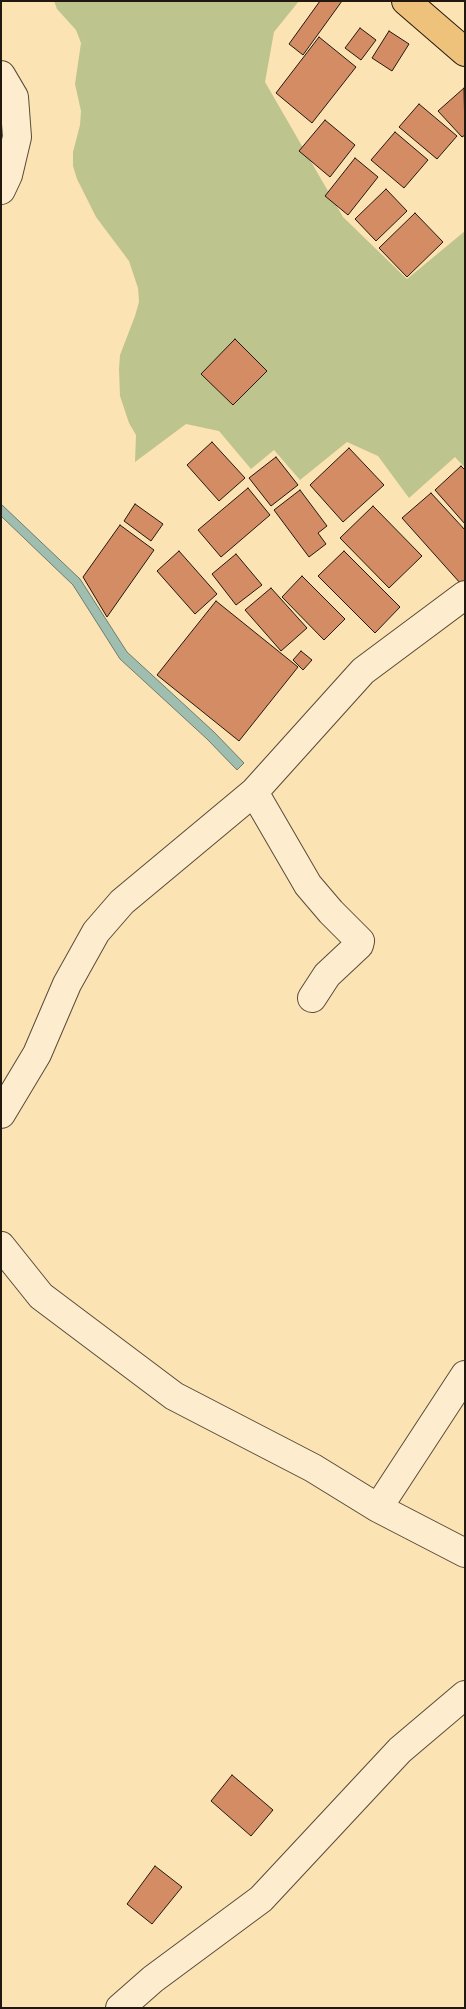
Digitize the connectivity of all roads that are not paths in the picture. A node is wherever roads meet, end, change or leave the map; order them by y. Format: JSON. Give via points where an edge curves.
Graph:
{"nodes":[{"id":1,"x":406,"y":1,"type":"edge"},
{"id":2,"x":465,"y":52,"type":"edge"},
{"id":3,"x":1,"y":75,"type":"edge"},
{"id":4,"x":1,"y":190,"type":"edge"},
{"id":5,"x":465,"y":596,"type":"edge"},
{"id":6,"x":254,"y":792,"type":"junction"},
{"id":7,"x":312,"y":998,"type":"dead end"},
{"id":8,"x":1,"y":1114,"type":"edge"},
{"id":9,"x":1,"y":1246,"type":"edge"},
{"id":10,"x":465,"y":1375,"type":"edge"},
{"id":11,"x":378,"y":1508,"type":"junction"},
{"id":12,"x":465,"y":1553,"type":"edge"},
{"id":13,"x":465,"y":1695,"type":"edge"},
{"id":14,"x":120,"y":2008,"type":"edge"}],
"edges":[{"from":1,"to":2,"type":"main road"},
{"from":3,"to":4,"type":"street","via":[[14,97],[17,137]]},
{"from":5,"to":6,"type":"street","via":[[363,671]]},
{"from":6,"to":7,"type":"street","via":[[308,885],[360,941],[327,975]]},
{"from":6,"to":8,"type":"street","via":[[122,902],[96,932],[67,984],[37,1054]]},
{"from":9,"to":11,"type":"street","via":[[41,1296],[174,1396],[313,1468]]},
{"from":10,"to":11,"type":"street"},
{"from":11,"to":12,"type":"street"},
{"from":13,"to":14,"type":"street","via":[[400,1750],[261,1898],[153,1979]]}]}
